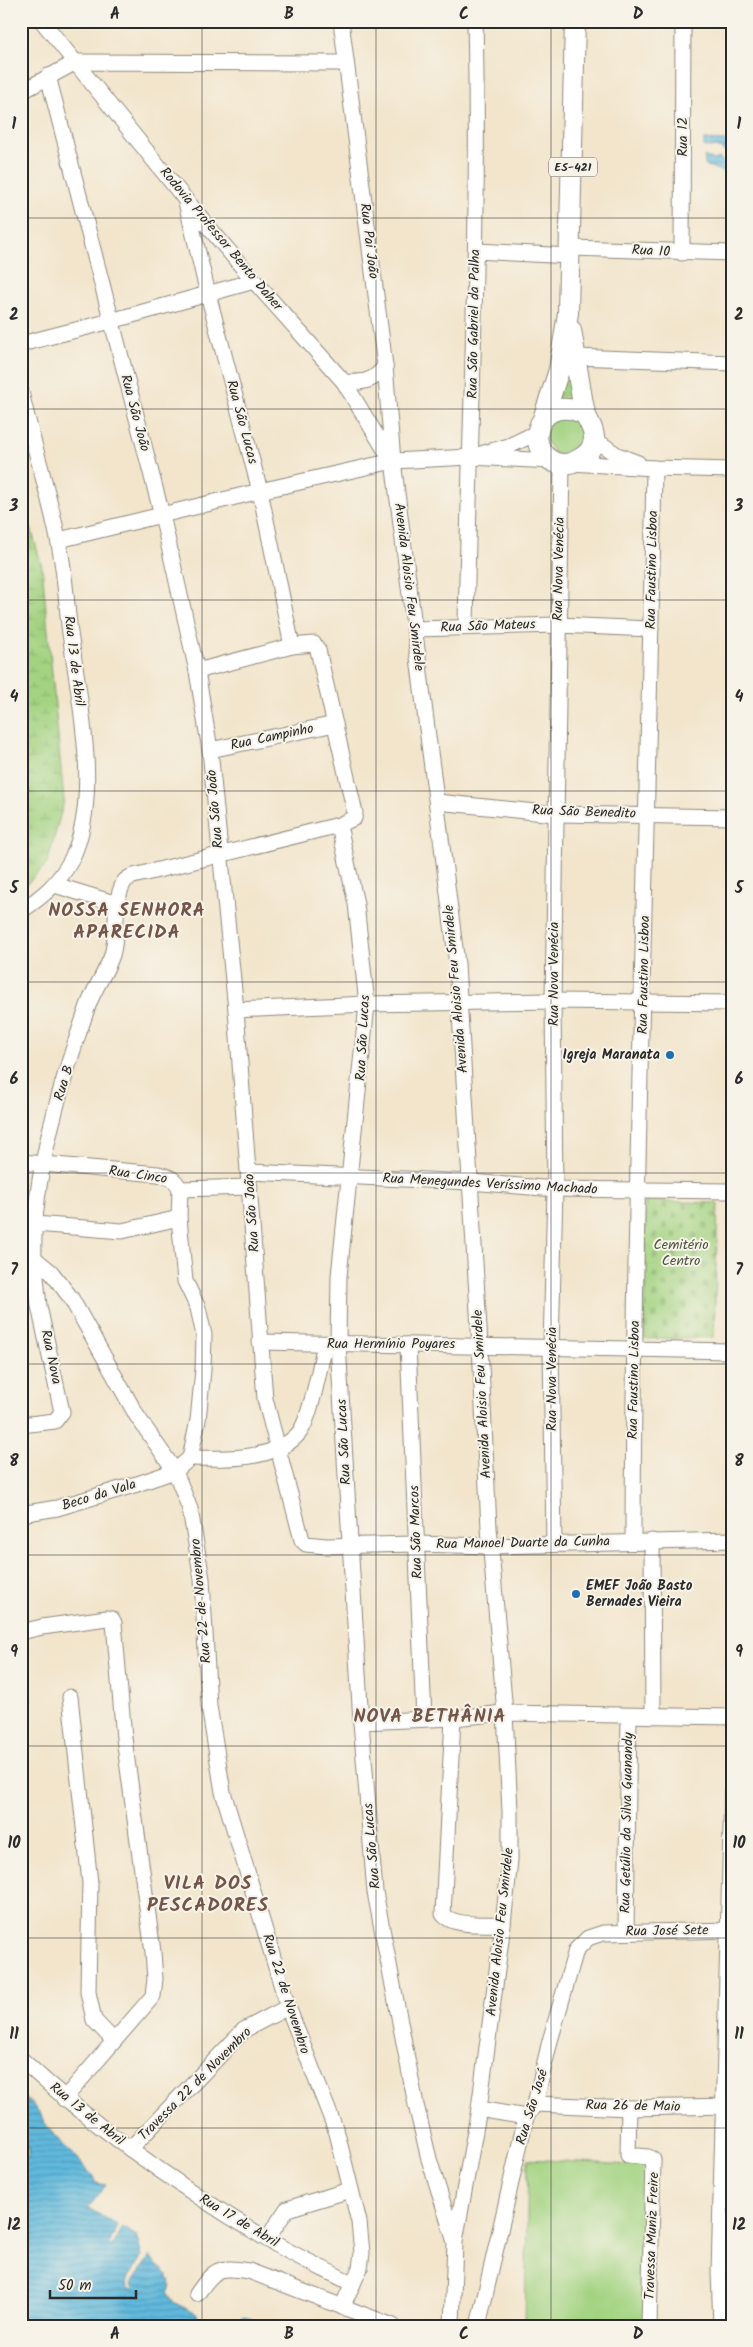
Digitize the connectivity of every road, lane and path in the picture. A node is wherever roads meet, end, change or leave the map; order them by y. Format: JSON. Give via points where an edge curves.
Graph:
{"nodes":[{"id":1,"x":42,"y":21,"type":"edge"},
{"id":2,"x":341,"y":21,"type":"edge"},
{"id":3,"x":475,"y":21,"type":"edge"},
{"id":4,"x":575,"y":21,"type":"edge"},
{"id":5,"x":683,"y":21,"type":"edge"},
{"id":6,"x":76,"y":62,"type":"junction"},
{"id":7,"x":346,"y":63,"type":"junction"},
{"id":8,"x":48,"y":76,"type":"junction"},
{"id":9,"x":21,"y":92,"type":"edge"},
{"id":10,"x":185,"y":199,"type":"junction"},
{"id":11,"x":476,"y":251,"type":"junction"},
{"id":12,"x":571,"y":252,"type":"junction"},
{"id":13,"x":682,"y":253,"type":"junction"},
{"id":14,"x":732,"y":253,"type":"edge"},
{"id":15,"x":254,"y":280,"type":"junction"},
{"id":16,"x":208,"y":294,"type":"junction"},
{"id":17,"x":568,"y":313,"type":"junction"},
{"id":18,"x":111,"y":321,"type":"junction"},
{"id":19,"x":21,"y":344,"type":"edge"},
{"id":20,"x":576,"y":357,"type":"junction"},
{"id":21,"x":732,"y":363,"type":"edge"},
{"id":22,"x":385,"y":366,"type":"junction"},
{"id":23,"x":344,"y":382,"type":"junction"},
{"id":24,"x":21,"y":392,"type":"edge"},
{"id":25,"x":586,"y":415,"type":"junction"},
{"id":26,"x":540,"y":424,"type":"junction"},
{"id":27,"x":594,"y":439,"type":"junction"},
{"id":28,"x":470,"y":457,"type":"junction"},
{"id":29,"x":392,"y":461,"type":"junction"},
{"id":30,"x":562,"y":463,"type":"junction"},
{"id":31,"x":654,"y":468,"type":"junction"},
{"id":32,"x":732,"y":470,"type":"edge"},
{"id":33,"x":260,"y":491,"type":"junction"},
{"id":34,"x":162,"y":515,"type":"junction"},
{"id":35,"x":59,"y":540,"type":"junction"},
{"id":36,"x":558,"y":625,"type":"junction"},
{"id":37,"x":466,"y":626,"type":"junction"},
{"id":38,"x":414,"y":629,"type":"junction"},
{"id":39,"x":652,"y":629,"type":"junction"},
{"id":40,"x":292,"y":646,"type":"junction"},
{"id":41,"x":197,"y":670,"type":"junction"},
{"id":42,"x":335,"y":724,"type":"junction"},
{"id":43,"x":210,"y":750,"type":"junction"},
{"id":44,"x":437,"y":802,"type":"junction"},
{"id":45,"x":555,"y":814,"type":"junction"},
{"id":46,"x":647,"y":814,"type":"junction"},
{"id":47,"x":732,"y":818,"type":"edge"},
{"id":48,"x":339,"y":825,"type":"junction"},
{"id":49,"x":218,"y":855,"type":"junction"},
{"id":50,"x":55,"y":885,"type":"junction"},
{"id":51,"x":117,"y":904,"type":"junction"},
{"id":52,"x":21,"y":911,"type":"edge"},
{"id":53,"x":553,"y":1001,"type":"junction"},
{"id":54,"x":460,"y":1002,"type":"junction"},
{"id":55,"x":643,"y":1003,"type":"junction"},
{"id":56,"x":732,"y":1003,"type":"edge"},
{"id":57,"x":367,"y":1004,"type":"junction"},
{"id":58,"x":236,"y":1010,"type":"junction"},
{"id":59,"x":21,"y":1162,"type":"edge"},
{"id":60,"x":44,"y":1165,"type":"junction"},
{"id":61,"x":348,"y":1178,"type":"junction"},
{"id":62,"x":250,"y":1180,"type":"junction"},
{"id":63,"x":470,"y":1182,"type":"junction"},
{"id":64,"x":180,"y":1189,"type":"junction"},
{"id":65,"x":555,"y":1189,"type":"junction"},
{"id":66,"x":638,"y":1190,"type":"junction"},
{"id":67,"x":732,"y":1191,"type":"edge"},
{"id":68,"x":180,"y":1218,"type":"junction"},
{"id":69,"x":35,"y":1224,"type":"junction"},
{"id":70,"x":34,"y":1258,"type":"junction"},
{"id":71,"x":260,"y":1342,"type":"junction"},
{"id":72,"x":332,"y":1344,"type":"junction"},
{"id":73,"x":408,"y":1345,"type":"junction"},
{"id":74,"x":480,"y":1345,"type":"junction"},
{"id":75,"x":551,"y":1348,"type":"junction"},
{"id":76,"x":634,"y":1348,"type":"junction"},
{"id":77,"x":732,"y":1351,"type":"edge"},
{"id":78,"x":21,"y":1425,"type":"edge"},
{"id":79,"x":279,"y":1448,"type":"junction"},
{"id":80,"x":190,"y":1458,"type":"junction"},
{"id":81,"x":175,"y":1471,"type":"junction"},
{"id":82,"x":21,"y":1514,"type":"edge"},
{"id":83,"x":732,"y":1540,"type":"edge"},
{"id":84,"x":633,"y":1541,"type":"junction"},
{"id":85,"x":652,"y":1541,"type":"junction"},
{"id":86,"x":554,"y":1543,"type":"junction"},
{"id":87,"x":416,"y":1544,"type":"junction"},
{"id":88,"x":315,"y":1545,"type":"joint"},
{"id":89,"x":350,"y":1545,"type":"junction"},
{"id":90,"x":490,"y":1546,"type":"junction"},
{"id":91,"x":21,"y":1632,"type":"edge"},
{"id":92,"x":70,"y":1697,"type":"dead end"},
{"id":93,"x":505,"y":1713,"type":"junction"},
{"id":94,"x":629,"y":1716,"type":"junction"},
{"id":95,"x":652,"y":1716,"type":"junction"},
{"id":96,"x":732,"y":1717,"type":"edge"},
{"id":97,"x":454,"y":1718,"type":"junction"},
{"id":98,"x":424,"y":1719,"type":"junction"},
{"id":99,"x":361,"y":1722,"type":"junction"},
{"id":100,"x":732,"y":1790,"type":"edge"},
{"id":101,"x":503,"y":1924,"type":"junction"},
{"id":102,"x":731,"y":1930,"type":"edge"},
{"id":103,"x":626,"y":1931,"type":"junction"},
{"id":104,"x":603,"y":1933,"type":"joint"},
{"id":105,"x":288,"y":2007,"type":"junction"},
{"id":106,"x":114,"y":2041,"type":"junction"},
{"id":107,"x":21,"y":2059,"type":"edge"},
{"id":108,"x":64,"y":2099,"type":"junction"},
{"id":109,"x":535,"y":2104,"type":"junction"},
{"id":110,"x":727,"y":2106,"type":"edge"},
{"id":111,"x":628,"y":2108,"type":"junction"},
{"id":112,"x":478,"y":2109,"type":"junction"},
{"id":113,"x":526,"y":2117,"type":"junction"},
{"id":114,"x":130,"y":2149,"type":"junction"},
{"id":115,"x":350,"y":2190,"type":"junction"},
{"id":116,"x":267,"y":2239,"type":"junction"},
{"id":117,"x":455,"y":2241,"type":"junction"},
{"id":118,"x":725,"y":2272,"type":"edge"},
{"id":119,"x":353,"y":2284,"type":"junction"},
{"id":120,"x":197,"y":2294,"type":"dead end"},
{"id":121,"x":342,"y":2307,"type":"junction"},
{"id":122,"x":725,"y":2319,"type":"edge"},
{"id":123,"x":393,"y":2326,"type":"edge"},
{"id":124,"x":452,"y":2326,"type":"edge"},
{"id":125,"x":478,"y":2326,"type":"edge"},
{"id":126,"x":649,"y":2326,"type":"edge"}],
"edges":[{"from":1,"to":6,"type":"street","name":"Rodovia Professor Bento Daher"},
{"from":2,"to":7,"type":"street","name":"Rua Pai João"},
{"from":3,"to":11,"type":"street","name":"Rua São Gabriel da Palha","via":[[478,135]]},
{"from":4,"to":12,"type":"main road","number":"ES-421"},
{"from":5,"to":13,"type":"street","name":"Rua 12"},
{"from":6,"to":7,"type":"street"},
{"from":6,"to":8,"type":"street"},
{"from":6,"to":10,"type":"street","name":"Rodovia Professor Bento Daher"},
{"from":7,"to":22,"type":"street","name":"Rua Pai João"},
{"from":8,"to":9,"type":"street"},
{"from":8,"to":18,"type":"street","name":"Rua São João"},
{"from":10,"to":15,"type":"street","name":"Rodovia Professor Bento Daher"},
{"from":10,"to":16,"type":"street","name":"Rua São Lucas"},
{"from":11,"to":12,"type":"street","name":"Rua 10"},
{"from":11,"to":28,"type":"street","name":"Rua São Gabriel da Palha"},
{"from":12,"to":13,"type":"street","name":"Rua 10"},
{"from":12,"to":17,"type":"main road","number":"ES-421"},
{"from":13,"to":14,"type":"street","name":"Rua 10"},
{"from":15,"to":16,"type":"street"},
{"from":15,"to":23,"type":"street","name":"Rodovia Professor Bento Daher"},
{"from":16,"to":18,"type":"street"},
{"from":16,"to":33,"type":"street","name":"Rua São Lucas"},
{"from":17,"to":20,"type":"main road","number":"ES-421"},
{"from":17,"to":26,"type":"main road","via":[[559,370]]},
{"from":18,"to":19,"type":"street"},
{"from":18,"to":34,"type":"street","name":"Rua São João"},
{"from":20,"to":21,"type":"street"},
{"from":20,"to":25,"type":"main road","number":"ES-421"},
{"from":22,"to":23,"type":"street","via":[[378,376],[369,380]]},
{"from":22,"to":29,"type":"street","name":"Rua Pai João"},
{"from":23,"to":29,"type":"street","name":"Rodovia Professor Bento Daher"},
{"from":24,"to":35,"type":"street","name":"Rua 13 de Abril"},
{"from":25,"to":26,"type":"main road","via":[[565,407],[555,409]]},
{"from":25,"to":27,"type":"main road"},
{"from":26,"to":28,"type":"street","via":[[509,446]]},
{"from":26,"to":30,"type":"main road","via":[[541,448]]},
{"from":27,"to":30,"type":"main road","via":[[586,454]]},
{"from":27,"to":31,"type":"street","via":[[617,455]]},
{"from":28,"to":29,"type":"street"},
{"from":28,"to":30,"type":"street"},
{"from":28,"to":37,"type":"street","name":"Rua São Gabriel da Palha"},
{"from":29,"to":33,"type":"street"},
{"from":29,"to":38,"type":"street","name":"Avenida Aloisio Feu Smirdele"},
{"from":30,"to":31,"type":"street"},
{"from":30,"to":36,"type":"street","name":"Rua Nova Venécia"},
{"from":31,"to":32,"type":"street"},
{"from":31,"to":39,"type":"street","name":"Rua Faustino Lisboa"},
{"from":33,"to":34,"type":"street"},
{"from":33,"to":40,"type":"street","name":"Rua São Lucas"},
{"from":34,"to":35,"type":"street"},
{"from":34,"to":41,"type":"street","name":"Rua São João"},
{"from":35,"to":50,"type":"street","name":"Rua 13 de Abril","via":[[83,734],[87,794],[71,860]]},
{"from":36,"to":37,"type":"street","name":"Rua São Mateus"},
{"from":36,"to":39,"type":"street","name":"Rua São Mateus"},
{"from":36,"to":45,"type":"street","name":"Rua Nova Venécia"},
{"from":37,"to":38,"type":"street","name":"Rua São Mateus"},
{"from":38,"to":44,"type":"street","name":"Avenida Aloisio Feu Smirdele"},
{"from":39,"to":46,"type":"street","name":"Rua Faustino Lisboa"},
{"from":40,"to":41,"type":"street"},
{"from":40,"to":42,"type":"street","via":[[314,644],[318,650]]},
{"from":41,"to":43,"type":"street","name":"Rua São João"},
{"from":42,"to":43,"type":"street","name":"Rua Campinho"},
{"from":42,"to":48,"type":"street","via":[[355,813],[352,821]]},
{"from":43,"to":49,"type":"street","name":"Rua São João"},
{"from":44,"to":45,"type":"street","name":"Rua São Benedito"},
{"from":44,"to":54,"type":"street","name":"Avenida Aloisio Feu Smirdele"},
{"from":45,"to":46,"type":"street","name":"Rua São Benedito"},
{"from":45,"to":53,"type":"street","name":"Rua Nova Venécia"},
{"from":46,"to":47,"type":"street","name":"Rua São Benedito"},
{"from":46,"to":55,"type":"street","name":"Rua Faustino Lisboa"},
{"from":48,"to":49,"type":"street","name":"Rua B"},
{"from":48,"to":57,"type":"street","name":"Rua São Lucas","via":[[356,904]]},
{"from":49,"to":51,"type":"street","name":"Rua B","via":[[128,878],[123,882]]},
{"from":49,"to":58,"type":"street","name":"Rua São João"},
{"from":50,"to":51,"type":"street"},
{"from":50,"to":52,"type":"street","name":"Rua 13 de Abril"},
{"from":51,"to":60,"type":"street","name":"Rua B","via":[[113,952],[87,1007],[55,1114]]},
{"from":53,"to":54,"type":"street"},
{"from":53,"to":55,"type":"street"},
{"from":53,"to":65,"type":"street","name":"Rua Nova Venécia"},
{"from":54,"to":57,"type":"street"},
{"from":54,"to":63,"type":"street","name":"Avenida Aloisio Feu Smirdele"},
{"from":55,"to":56,"type":"street"},
{"from":55,"to":66,"type":"street","name":"Rua Faustino Lisboa"},
{"from":57,"to":58,"type":"street"},
{"from":57,"to":61,"type":"street","name":"Rua São Lucas"},
{"from":58,"to":62,"type":"street","name":"Rua São João"},
{"from":59,"to":60,"type":"street","name":"Rua Cinco"},
{"from":60,"to":64,"type":"street","name":"Rua Cinco","via":[[158,1174],[170,1177]]},
{"from":60,"to":69,"type":"street","name":"Rua B"},
{"from":61,"to":62,"type":"street","name":"Rua Menegundes Veríssimo Machado"},
{"from":61,"to":63,"type":"street","name":"Rua Menegundes Veríssimo Machado"},
{"from":61,"to":72,"type":"street","name":"Rua São Lucas"},
{"from":62,"to":64,"type":"street","name":"Rua Cinco"},
{"from":62,"to":71,"type":"street","name":"Rua São João"},
{"from":63,"to":65,"type":"street","name":"Rua Menegundes Veríssimo Machado"},
{"from":63,"to":74,"type":"street","name":"Avenida Aloisio Feu Smirdele"},
{"from":64,"to":68,"type":"street"},
{"from":65,"to":66,"type":"street","name":"Rua Menegundes Veríssimo Machado"},
{"from":65,"to":75,"type":"street","name":"Rua Nova Venécia"},
{"from":66,"to":67,"type":"street","name":"Rua Menegundes Veríssimo Machado"},
{"from":66,"to":76,"type":"street","name":"Rua Faustino Lisboa"},
{"from":68,"to":69,"type":"street","via":[[122,1231]]},
{"from":68,"to":80,"type":"street","via":[[185,1281],[198,1308],[204,1336],[198,1420]]},
{"from":69,"to":70,"type":"street","name":"Rua B"},
{"from":70,"to":78,"type":"street","name":"Rua Nova","via":[[39,1306],[62,1412],[54,1421]]},
{"from":70,"to":81,"type":"street","via":[[51,1272],[71,1298],[137,1416]]},
{"from":71,"to":72,"type":"street","name":"Rua Hermínio Poyares"},
{"from":71,"to":79,"type":"street","name":"Rua São João","via":[[264,1399]]},
{"from":72,"to":73,"type":"street","name":"Rua Hermínio Poyares"},
{"from":72,"to":79,"type":"street","via":[[300,1432]]},
{"from":72,"to":89,"type":"street","name":"Rua São Lucas"},
{"from":73,"to":74,"type":"street","name":"Rua Hermínio Poyares"},
{"from":73,"to":87,"type":"street","name":"Rua São Marcos"},
{"from":74,"to":75,"type":"street","name":"Rua Hermínio Poyares"},
{"from":74,"to":90,"type":"street","name":"Avenida Aloisio Feu Smirdele"},
{"from":75,"to":76,"type":"street","name":"Rua Hermínio Poyares"},
{"from":75,"to":86,"type":"street","name":"Rua Nova Venécia"},
{"from":76,"to":77,"type":"street","name":"Rua Hermínio Poyares"},
{"from":76,"to":84,"type":"street","name":"Rua Faustino Lisboa"},
{"from":79,"to":80,"type":"street","via":[[239,1458]]},
{"from":79,"to":88,"type":"street","name":"Rua São João","via":[[299,1533],[306,1544]]},
{"from":80,"to":81,"type":"street"},
{"from":81,"to":82,"type":"street","name":"Beco da Vala","via":[[57,1508]]},
{"from":81,"to":105,"type":"street","name":"Rua 22 de Novembro","via":[[190,1509],[200,1570],[209,1706],[223,1792]]},
{"from":83,"to":85,"type":"street","name":"Rua Manoel Duarte da Cunha"},
{"from":84,"to":85,"type":"street","name":"Rua Manoel Duarte da Cunha"},
{"from":84,"to":86,"type":"street","name":"Rua Manoel Duarte da Cunha"},
{"from":85,"to":95,"type":"street"},
{"from":86,"to":90,"type":"street","name":"Rua Manoel Duarte da Cunha"},
{"from":87,"to":89,"type":"street","name":"Rua Manoel Duarte da Cunha"},
{"from":87,"to":90,"type":"street","name":"Rua Manoel Duarte da Cunha"},
{"from":87,"to":98,"type":"street","name":"Rua São Marcos"},
{"from":88,"to":89,"type":"street","name":"Rua Manoel Duarte da Cunha"},
{"from":89,"to":99,"type":"street","name":"Rua São Lucas"},
{"from":90,"to":93,"type":"street","name":"Avenida Aloisio Feu Smirdele"},
{"from":91,"to":106,"type":"street","via":[[42,1626],[107,1618],[114,1623],[124,1738],[155,1979],[153,1996]]},
{"from":92,"to":106,"type":"street","via":[[90,1883],[88,1992],[94,2020]]},
{"from":93,"to":94,"type":"street"},
{"from":93,"to":97,"type":"street"},
{"from":93,"to":101,"type":"street","name":"Avenida Aloisio Feu Smirdele","via":[[510,1850]]},
{"from":94,"to":95,"type":"street"},
{"from":94,"to":103,"type":"street","name":"Rua Getúlio da Silva Guanandy"},
{"from":95,"to":96,"type":"street"},
{"from":97,"to":98,"type":"street"},
{"from":97,"to":101,"type":"street","via":[[443,1914],[455,1922]]},
{"from":98,"to":99,"type":"street"},
{"from":99,"to":117,"type":"street","name":"Rua São Lucas","via":[[375,1892],[416,2105]]},
{"from":100,"to":102,"type":"street"},
{"from":101,"to":112,"type":"street","name":"Avenida Aloisio Feu Smirdele"},
{"from":102,"to":103,"type":"street","name":"Rua José Sete"},
{"from":102,"to":110,"type":"street"},
{"from":103,"to":104,"type":"street","name":"Rua José Sete"},
{"from":104,"to":109,"type":"street","name":"Rua São José","via":[[588,1938],[576,1950]]},
{"from":105,"to":114,"type":"street","name":"Travessa 22 de Novembro","via":[[244,2030]]},
{"from":105,"to":115,"type":"street","name":"Rua 22 de Novembro","via":[[337,2134]]},
{"from":106,"to":108,"type":"street"},
{"from":107,"to":108,"type":"street","name":"Rua 13 de Abril"},
{"from":108,"to":114,"type":"street","name":"Rua 13 de Abril"},
{"from":109,"to":111,"type":"street","name":"Rua 26 de Maio"},
{"from":109,"to":113,"type":"street","name":"Rua São José"},
{"from":110,"to":111,"type":"street","name":"Rua 26 de Maio"},
{"from":110,"to":118,"type":"street"},
{"from":111,"to":126,"type":"street","name":"Travessa Muniz Freire","via":[[628,2155],[653,2160]]},
{"from":112,"to":113,"type":"street"},
{"from":112,"to":117,"type":"street","name":"Avenida Aloisio Feu Smirdele"},
{"from":113,"to":125,"type":"street","name":"Rua São José"},
{"from":114,"to":116,"type":"street","name":"Rua 17 de Abril","via":[[175,2182]]},
{"from":115,"to":116,"type":"street","via":[[287,2209]]},
{"from":115,"to":119,"type":"street","name":"Rua 22 de Novembro","via":[[359,2222],[362,2253]]},
{"from":116,"to":119,"type":"street","name":"Rua 17 de Abril"},
{"from":117,"to":124,"type":"street","name":"Avenida Aloisio Feu Smirdele"},
{"from":118,"to":122,"type":"street"},
{"from":119,"to":121,"type":"street","name":"Rua 22 de Novembro"},
{"from":120,"to":121,"type":"street","via":[[212,2273],[226,2268],[250,2271]]},
{"from":121,"to":123,"type":"street"}]}
